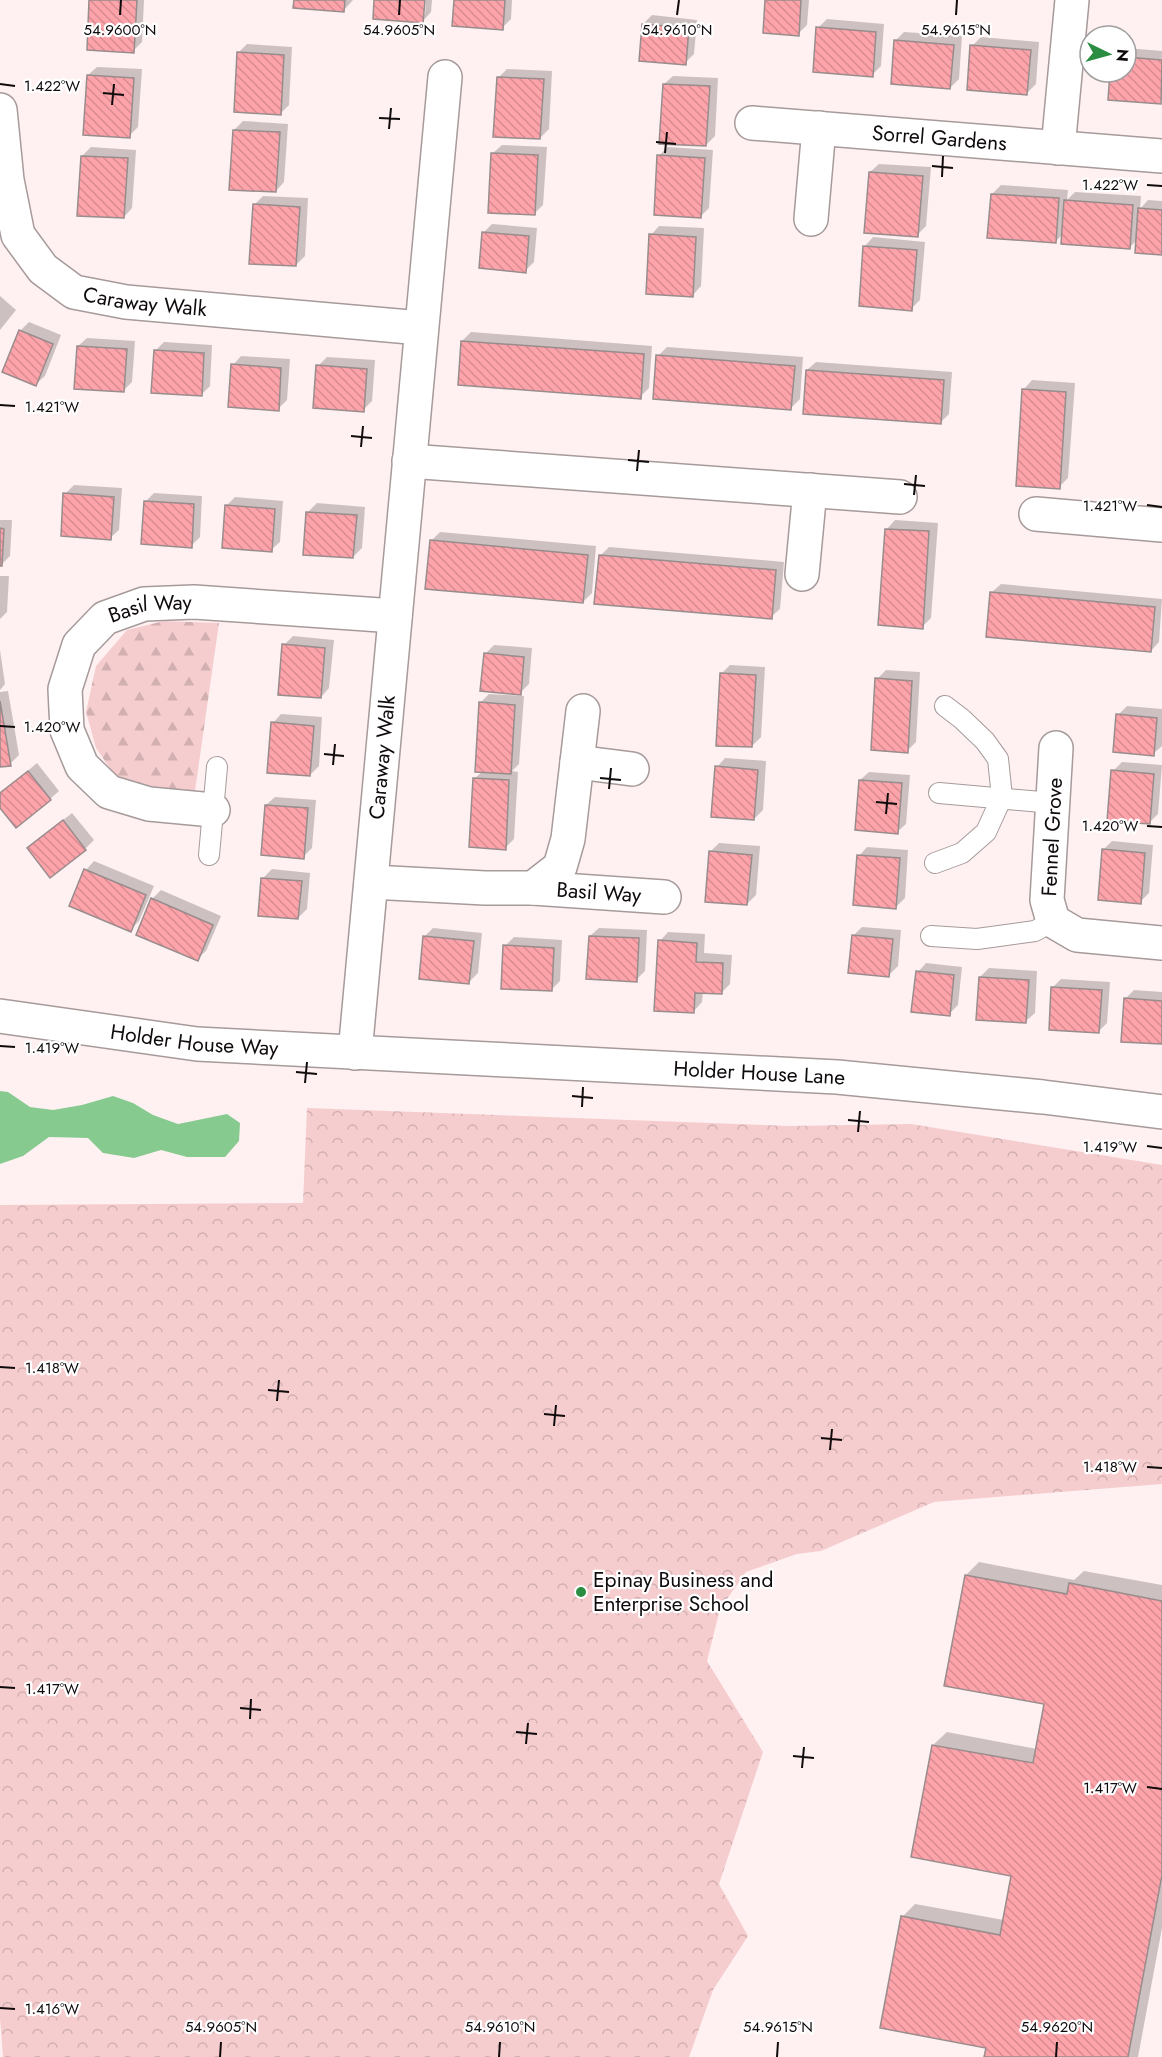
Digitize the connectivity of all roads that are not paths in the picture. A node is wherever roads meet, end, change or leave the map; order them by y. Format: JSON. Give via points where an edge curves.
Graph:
{"nodes":[{"id":1,"x":1071,"y":0,"type":"edge"},
{"id":2,"x":444,"y":77,"type":"dead end"},
{"id":3,"x":0,"y":110,"type":"edge"},
{"id":4,"x":752,"y":123,"type":"dead end"},
{"id":5,"x":819,"y":128,"type":"junction"},
{"id":6,"x":1058,"y":148,"type":"junction"},
{"id":7,"x":1162,"y":156,"type":"edge"},
{"id":8,"x":811,"y":219,"type":"dead end"},
{"id":9,"x":422,"y":328,"type":"junction"},
{"id":10,"x":409,"y":461,"type":"junction"},
{"id":11,"x":810,"y":490,"type":"junction"},
{"id":12,"x":900,"y":496,"type":"dead end"},
{"id":13,"x":1036,"y":514,"type":"dead end"},
{"id":14,"x":1162,"y":525,"type":"edge"},
{"id":15,"x":802,"y":574,"type":"dead end"},
{"id":16,"x":395,"y":616,"type":"junction"},
{"id":17,"x":945,"y":706,"type":"dead end"},
{"id":18,"x":583,"y":711,"type":"dead end"},
{"id":19,"x":1056,"y":748,"type":"dead end"},
{"id":20,"x":577,"y":762,"type":"junction"},
{"id":21,"x":217,"y":767,"type":"dead end"},
{"id":22,"x":632,"y":769,"type":"dead end"},
{"id":23,"x":939,"y":793,"type":"dead end"},
{"id":24,"x":1002,"y":797,"type":"junction"},
{"id":25,"x":1053,"y":803,"type":"junction"},
{"id":26,"x":213,"y":810,"type":"junction"},
{"id":27,"x":209,"y":855,"type":"dead end"},
{"id":28,"x":935,"y":863,"type":"dead end"},
{"id":29,"x":371,"y":882,"type":"junction"},
{"id":30,"x":533,"y":888,"type":"junction"},
{"id":31,"x":664,"y":897,"type":"dead end"},
{"id":32,"x":1053,"y":921,"type":"junction"},
{"id":33,"x":931,"y":936,"type":"dead end"},
{"id":34,"x":1162,"y":943,"type":"edge"},
{"id":35,"x":0,"y":1016,"type":"edge"},
{"id":36,"x":355,"y":1053,"type":"junction"},
{"id":37,"x":1162,"y":1112,"type":"edge"}],
"edges":[{"from":1,"to":6,"type":"street"},
{"from":2,"to":9,"type":"street","name":"Caraway Walk"},
{"from":3,"to":9,"type":"street","name":"Caraway Walk","via":[[18,236],[43,269],[74,292],[126,302]]},
{"from":4,"to":5,"type":"street","name":"Sorrel Gardens"},
{"from":5,"to":6,"type":"street","name":"Sorrel Gardens"},
{"from":5,"to":8,"type":"street"},
{"from":6,"to":7,"type":"street","name":"Sorrel Gardens"},
{"from":9,"to":10,"type":"street","name":"Caraway Walk"},
{"from":10,"to":11,"type":"street"},
{"from":10,"to":16,"type":"street","name":"Caraway Walk"},
{"from":11,"to":12,"type":"street"},
{"from":11,"to":15,"type":"street"},
{"from":13,"to":14,"type":"street"},
{"from":16,"to":26,"type":"street","name":"Basil Way","via":[[194,602],[144,604],[105,618],[79,645],[65,688],[67,730],[82,766],[109,792],[149,804]]},
{"from":16,"to":29,"type":"street","name":"Caraway Walk"},
{"from":17,"to":24,"type":"lane","via":[[985,741],[998,759]]},
{"from":18,"to":20,"type":"street","name":"Basil Way"},
{"from":19,"to":25,"type":"street","name":"Fennel Grove"},
{"from":20,"to":22,"type":"street"},
{"from":20,"to":30,"type":"street","name":"Basil Way","via":[[568,839],[560,867]]},
{"from":21,"to":26,"type":"lane"},
{"from":23,"to":24,"type":"lane"},
{"from":24,"to":25,"type":"lane"},
{"from":24,"to":28,"type":"lane","via":[[986,832],[962,853]]},
{"from":25,"to":32,"type":"street","name":"Fennel Grove","via":[[1047,900]]},
{"from":26,"to":27,"type":"lane"},
{"from":29,"to":30,"type":"street","name":"Basil Way"},
{"from":29,"to":36,"type":"street","name":"Caraway Walk"},
{"from":30,"to":31,"type":"street","name":"Basil Way"},
{"from":32,"to":33,"type":"lane","via":[[1035,931],[977,939]]},
{"from":32,"to":34,"type":"street","name":"Fennel Grove","via":[[1077,935]]},
{"from":35,"to":36,"type":"street","name":"Holder House Way","via":[[197,1044]]},
{"from":36,"to":37,"type":"street","name":"Holder House Lane","via":[[837,1077],[1043,1096]]}]}
